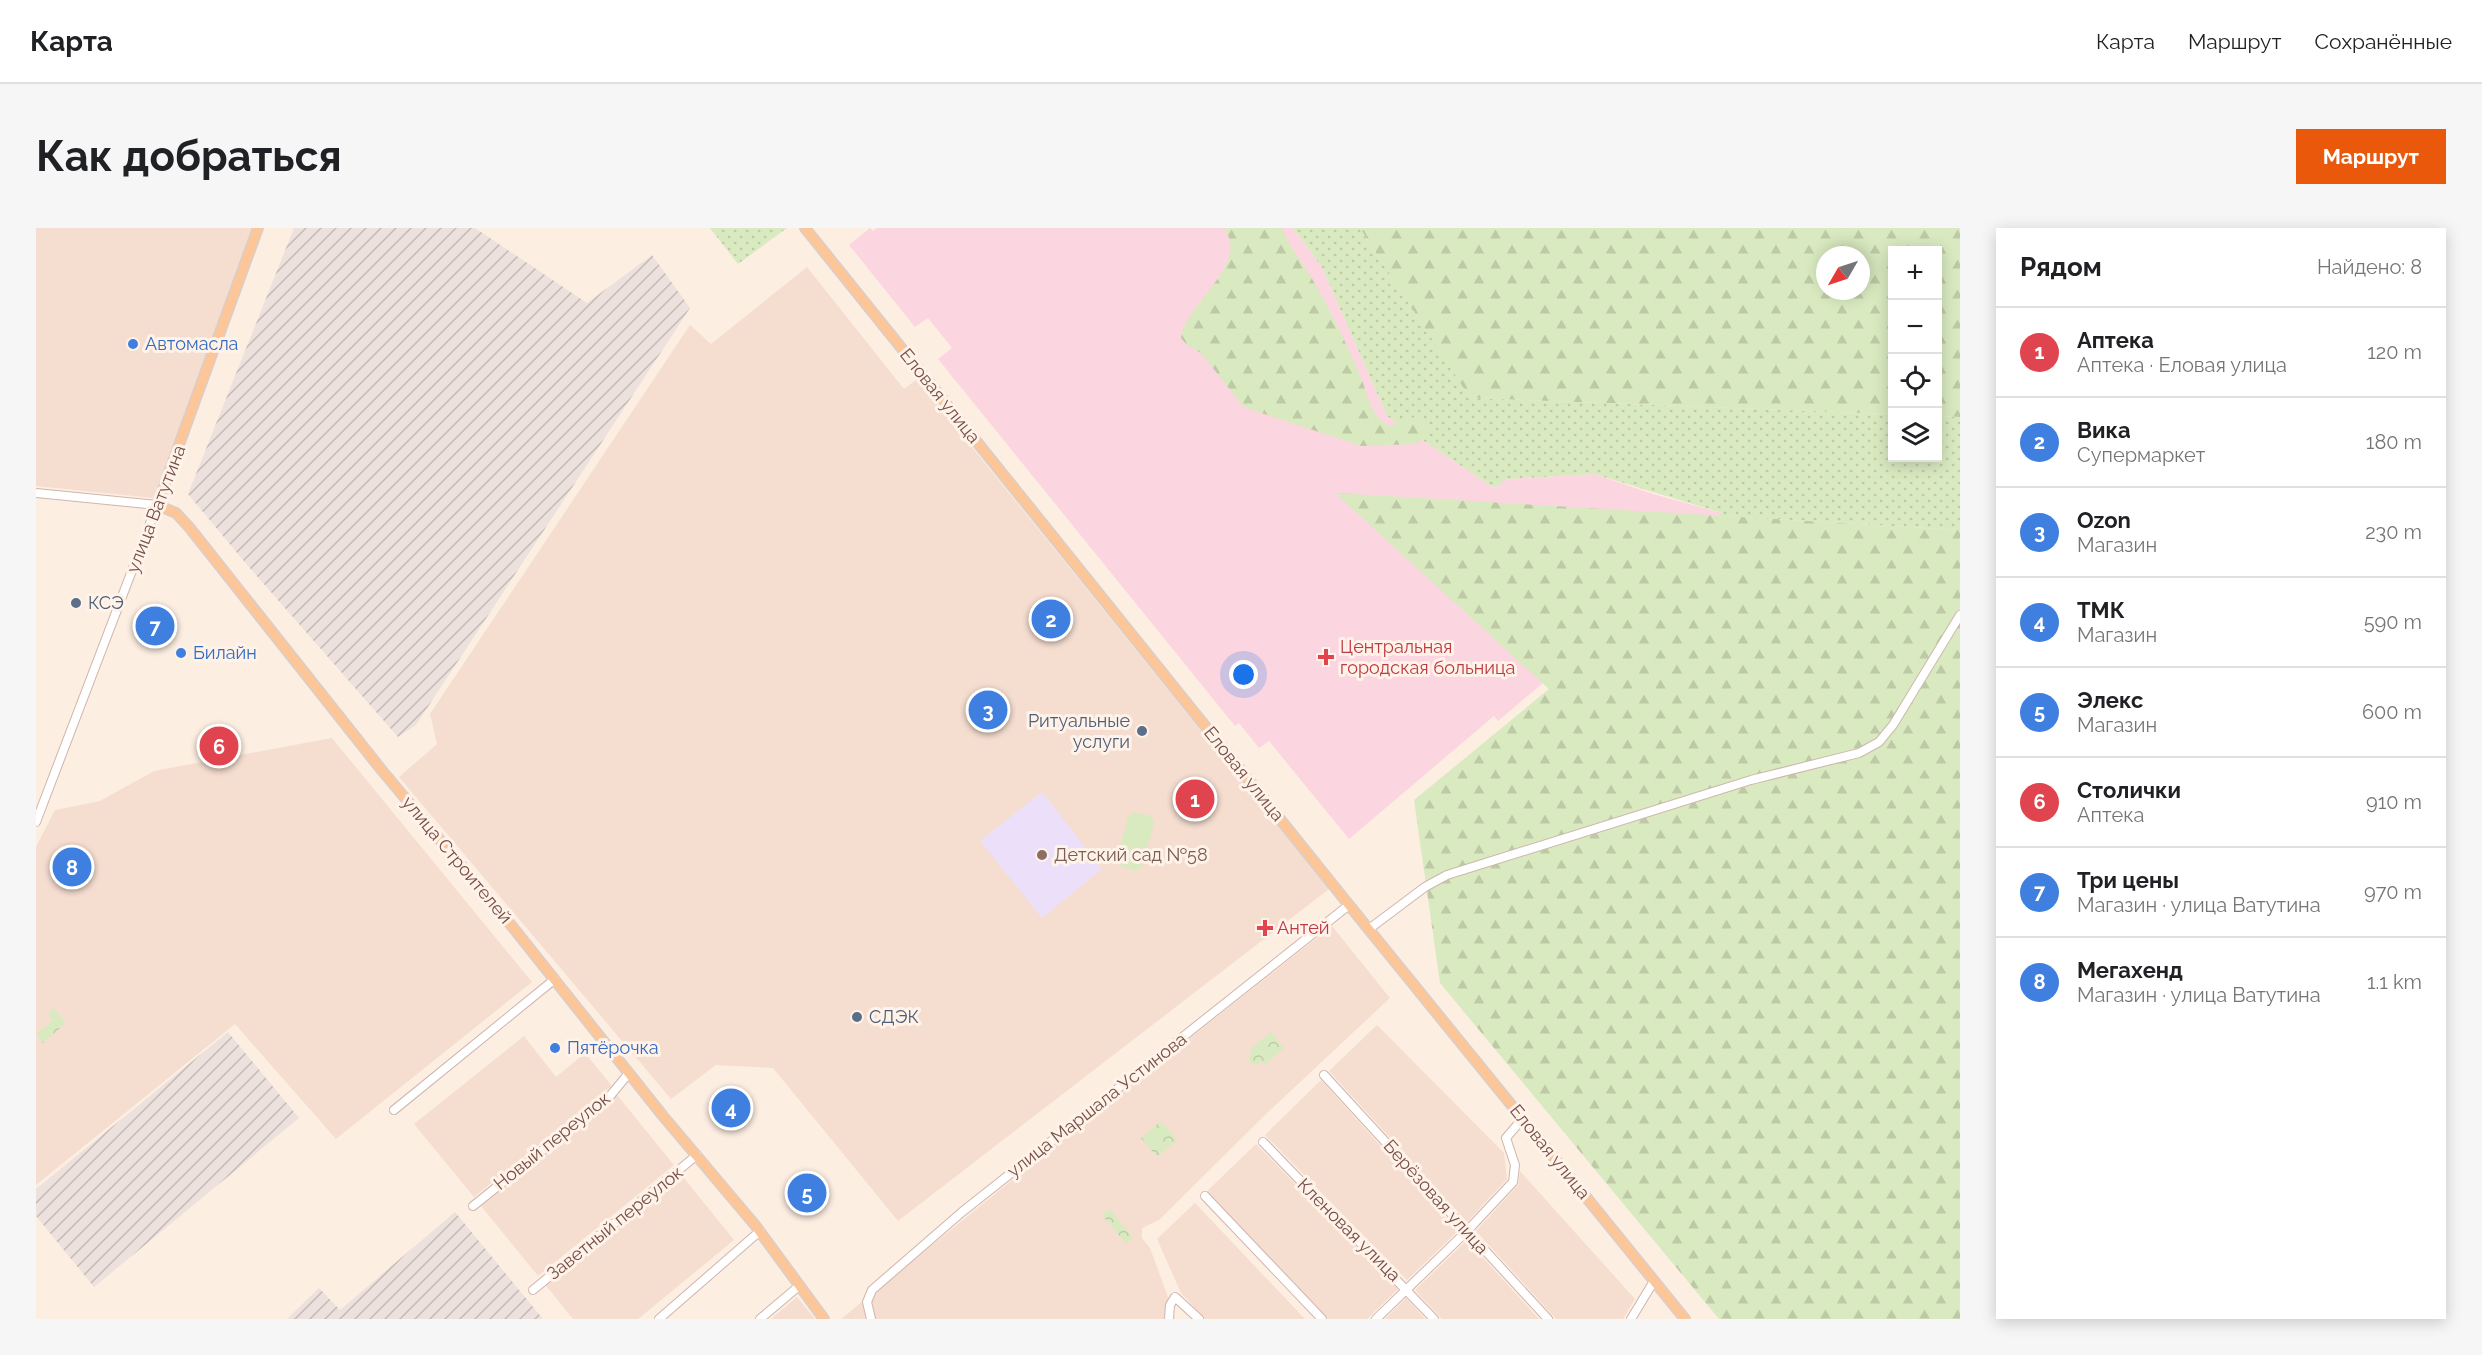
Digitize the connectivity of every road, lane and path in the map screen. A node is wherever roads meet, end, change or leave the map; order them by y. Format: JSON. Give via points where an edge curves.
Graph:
{"nodes":[{"id":1,"x":258,"y":228,"type":"edge"},
{"id":2,"x":805,"y":228,"type":"edge"},
{"id":3,"x":36,"y":493,"type":"edge"},
{"id":4,"x":157,"y":505,"type":"junction"},
{"id":5,"x":1960,"y":615,"type":"edge"},
{"id":6,"x":36,"y":822,"type":"edge"},
{"id":7,"x":1349,"y":905,"type":"junction"},
{"id":8,"x":1369,"y":929,"type":"junction"},
{"id":9,"x":555,"y":979,"type":"junction"},
{"id":10,"x":628,"y":1073,"type":"junction"},
{"id":11,"x":1324,"y":1075,"type":"dead end"},
{"id":12,"x":394,"y":1110,"type":"dead end"},
{"id":13,"x":1523,"y":1118,"type":"junction"},
{"id":14,"x":1263,"y":1142,"type":"dead end"},
{"id":15,"x":697,"y":1155,"type":"junction"},
{"id":16,"x":1205,"y":1196,"type":"dead end"},
{"id":17,"x":472,"y":1206,"type":"dead end"},
{"id":18,"x":760,"y":1231,"type":"junction"},
{"id":19,"x":1467,"y":1231,"type":"junction"},
{"id":20,"x":1654,"y":1281,"type":"junction"},
{"id":21,"x":798,"y":1286,"type":"junction"},
{"id":22,"x":1407,"y":1289,"type":"junction"},
{"id":23,"x":533,"y":1290,"type":"dead end"},
{"id":24,"x":659,"y":1319,"type":"edge"},
{"id":25,"x":760,"y":1319,"type":"edge"},
{"id":26,"x":824,"y":1319,"type":"edge"},
{"id":27,"x":871,"y":1319,"type":"edge"},
{"id":28,"x":1169,"y":1319,"type":"edge"},
{"id":29,"x":1198,"y":1319,"type":"edge"},
{"id":30,"x":1322,"y":1319,"type":"edge"},
{"id":31,"x":1376,"y":1319,"type":"edge"},
{"id":32,"x":1434,"y":1319,"type":"edge"},
{"id":33,"x":1548,"y":1319,"type":"edge"},
{"id":34,"x":1630,"y":1319,"type":"edge"},
{"id":35,"x":1685,"y":1319,"type":"edge"}],
"edges":[{"from":1,"to":4,"type":"main road","name":"улица Ватутина"},
{"from":2,"to":7,"type":"main road","name":"Еловая улица"},
{"from":3,"to":4,"type":"street","name":"улица Строителей"},
{"from":4,"to":6,"type":"street","name":"улица Ватутина"},
{"from":4,"to":9,"type":"main road","name":"улица Строителей","via":[[176,513],[189,527],[380,768]]},
{"from":5,"to":8,"type":"street","via":[[1893,725],[1879,742],[1859,753],[1751,780],[1447,875],[1425,886]]},
{"from":7,"to":8,"type":"main road","name":"Еловая улица"},
{"from":7,"to":27,"type":"street","name":"улица Маршала Устинова","via":[[962,1212],[884,1279],[868,1299]]},
{"from":8,"to":13,"type":"main road","name":"Еловая улица"},
{"from":9,"to":10,"type":"main road","name":"улица Строителей"},
{"from":9,"to":12,"type":"street"},
{"from":10,"to":15,"type":"main road","name":"улица Строителей"},
{"from":10,"to":17,"type":"street","name":"Новый переулок","via":[[610,1096]]},
{"from":11,"to":19,"type":"street","name":"Берёзовая улица"},
{"from":13,"to":19,"type":"street","via":[[1506,1138],[1515,1165],[1513,1182]]},
{"from":13,"to":20,"type":"main road","name":"Еловая улица"},
{"from":14,"to":22,"type":"street","name":"Кленовая улица"},
{"from":15,"to":18,"type":"main road","name":"улица Строителей"},
{"from":15,"to":23,"type":"street","name":"Заветный переулок"},
{"from":16,"to":30,"type":"street"},
{"from":18,"to":21,"type":"main road","name":"улица Строителей"},
{"from":18,"to":24,"type":"street"},
{"from":19,"to":22,"type":"street"},
{"from":19,"to":33,"type":"street","name":"Берёзовая улица"},
{"from":20,"to":34,"type":"street"},
{"from":20,"to":35,"type":"main road","name":"Еловая улица"},
{"from":21,"to":25,"type":"street"},
{"from":21,"to":26,"type":"main road","name":"улица Строителей"},
{"from":22,"to":31,"type":"street"},
{"from":22,"to":32,"type":"street","name":"Кленовая улица"},
{"from":28,"to":29,"type":"street","via":[[1175,1297]]}]}
